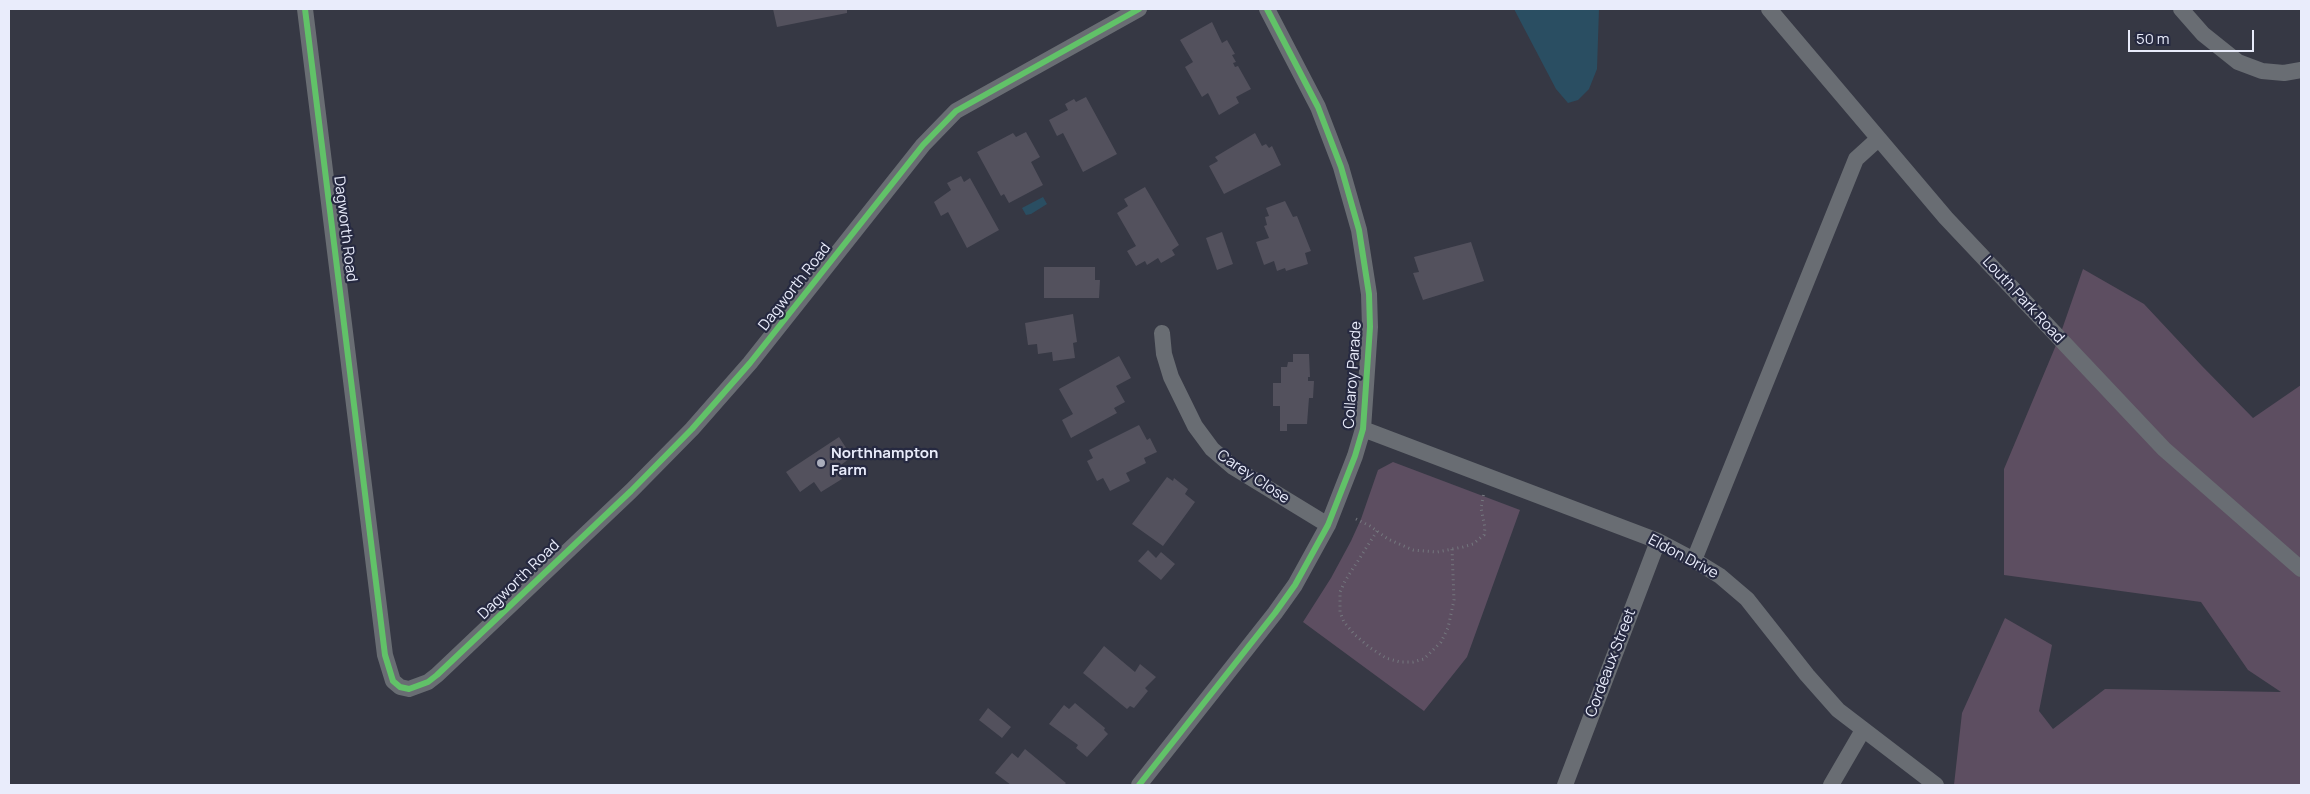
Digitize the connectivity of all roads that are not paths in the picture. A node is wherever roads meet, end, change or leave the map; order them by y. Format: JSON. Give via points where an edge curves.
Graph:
{"nodes":[{"id":1,"x":305,"y":9,"type":"edge"},
{"id":2,"x":1140,"y":9,"type":"edge"},
{"id":3,"x":1267,"y":9,"type":"edge"},
{"id":4,"x":1769,"y":9,"type":"edge"},
{"id":5,"x":2181,"y":9,"type":"edge"},
{"id":6,"x":2301,"y":70,"type":"edge"},
{"id":7,"x":1878,"y":139,"type":"junction"},
{"id":8,"x":1162,"y":333,"type":"dead end"},
{"id":9,"x":1363,"y":429,"type":"junction"},
{"id":10,"x":1328,"y":525,"type":"junction"},
{"id":11,"x":1658,"y":541,"type":"junction"},
{"id":12,"x":1694,"y":560,"type":"junction"},
{"id":13,"x":2301,"y":569,"type":"edge"},
{"id":14,"x":1863,"y":730,"type":"junction"},
{"id":15,"x":1140,"y":785,"type":"edge"},
{"id":16,"x":1565,"y":785,"type":"edge"},
{"id":17,"x":1831,"y":785,"type":"edge"},
{"id":18,"x":1936,"y":785,"type":"edge"}],
"edges":[{"from":1,"to":2,"type":"street","name":"Dagworth Road","via":[[385,655],[393,681],[409,689],[423,685],[437,675],[686,435],[750,363],[923,145],[956,111]]},
{"from":3,"to":9,"type":"street","name":"Collaroy Parade","via":[[1318,107],[1360,230],[1370,327]]},
{"from":4,"to":7,"type":"street","name":"Louth Park Road"},
{"from":5,"to":6,"type":"street","via":[[2203,34],[2238,62],[2262,71],[2284,73]]},
{"from":7,"to":12,"type":"street","via":[[1856,159]]},
{"from":7,"to":13,"type":"street","name":"Louth Park Road","via":[[1946,218],[2164,449]]},
{"from":8,"to":10,"type":"street","name":"Carey Close","via":[[1171,377],[1196,426],[1212,449],[1233,467]]},
{"from":9,"to":10,"type":"street","name":"Collaroy Parade"},
{"from":9,"to":11,"type":"street","name":"Eldon Drive"},
{"from":10,"to":15,"type":"street","name":"Collaroy Parade","via":[[1275,613]]},
{"from":11,"to":12,"type":"street","name":"Eldon Drive"},
{"from":11,"to":16,"type":"street","name":"Cordeaux Street"},
{"from":12,"to":14,"type":"street","name":"Eldon Drive","via":[[1720,576],[1747,600],[1832,703]]},
{"from":14,"to":17,"type":"street"},
{"from":14,"to":18,"type":"street","name":"Eldon Drive"}]}
